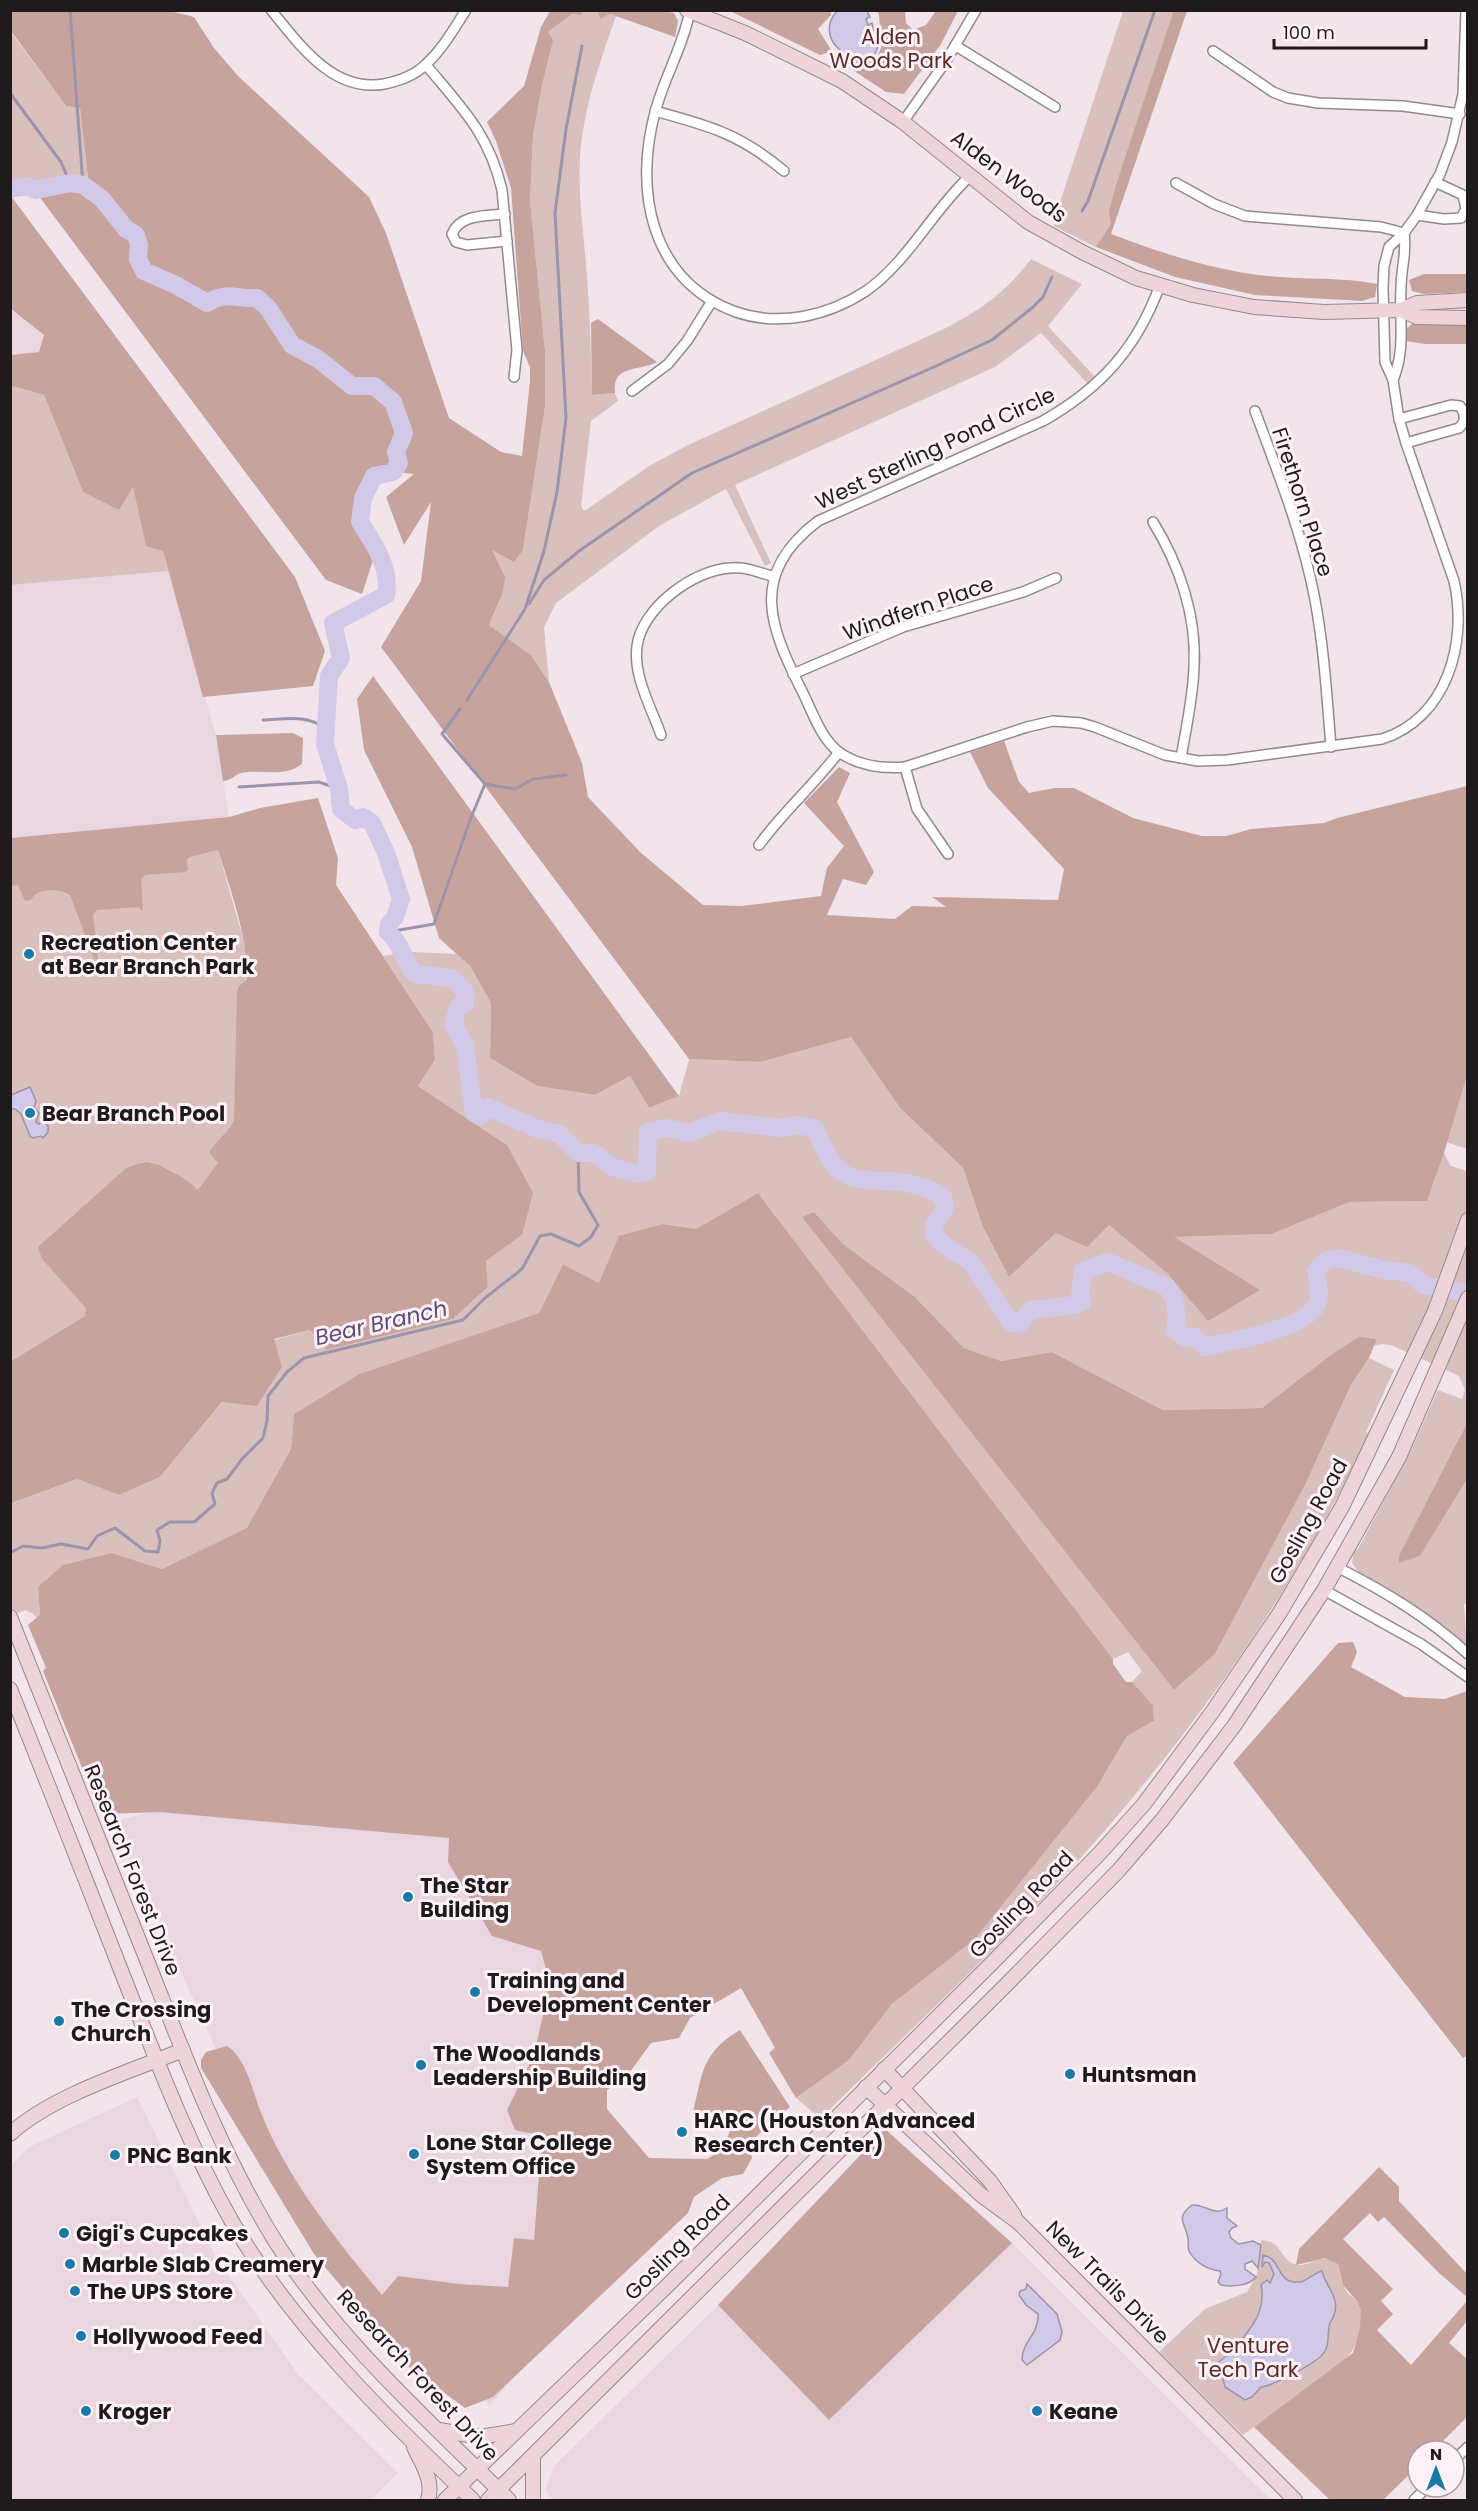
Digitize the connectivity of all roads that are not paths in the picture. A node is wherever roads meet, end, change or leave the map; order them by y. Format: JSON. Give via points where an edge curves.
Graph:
{"nodes":[{"id":1,"x":271,"y":10,"type":"edge"},
{"id":2,"x":976,"y":10,"type":"edge"},
{"id":3,"x":1466,"y":10,"type":"edge"},
{"id":4,"x":690,"y":11,"type":"edge"},
{"id":5,"x":463,"y":12,"type":"edge"},
{"id":6,"x":956,"y":46,"type":"junction"},
{"id":7,"x":1213,"y":51,"type":"dead end"},
{"id":8,"x":426,"y":65,"type":"junction"},
{"id":9,"x":1054,"y":107,"type":"dead end"},
{"id":10,"x":655,"y":111,"type":"junction"},
{"id":11,"x":1460,"y":114,"type":"junction"},
{"id":12,"x":903,"y":122,"type":"junction"},
{"id":13,"x":784,"y":171,"type":"dead end"},
{"id":14,"x":970,"y":176,"type":"junction"},
{"id":15,"x":1435,"y":182,"type":"junction"},
{"id":16,"x":1176,"y":183,"type":"dead end"},
{"id":17,"x":505,"y":214,"type":"junction"},
{"id":18,"x":1416,"y":215,"type":"junction"},
{"id":19,"x":1404,"y":233,"type":"junction"},
{"id":20,"x":507,"y":241,"type":"junction"},
{"id":21,"x":1160,"y":285,"type":"junction"},
{"id":22,"x":1467,"y":300,"type":"edge"},
{"id":23,"x":712,"y":301,"type":"junction"},
{"id":24,"x":1383,"y":310,"type":"junction"},
{"id":25,"x":1401,"y":310,"type":"junction"},
{"id":26,"x":1467,"y":318,"type":"edge"},
{"id":27,"x":514,"y":377,"type":"dead end"},
{"id":28,"x":1394,"y":380,"type":"junction"},
{"id":29,"x":633,"y":391,"type":"dead end"},
{"id":30,"x":1255,"y":411,"type":"dead end"},
{"id":31,"x":1399,"y":419,"type":"junction"},
{"id":32,"x":1406,"y":443,"type":"junction"},
{"id":33,"x":1153,"y":522,"type":"dead end"},
{"id":34,"x":775,"y":577,"type":"junction"},
{"id":35,"x":1056,"y":578,"type":"dead end"},
{"id":36,"x":793,"y":674,"type":"junction"},
{"id":37,"x":661,"y":735,"type":"dead end"},
{"id":38,"x":1331,"y":747,"type":"junction"},
{"id":39,"x":840,"y":752,"type":"junction"},
{"id":40,"x":1181,"y":758,"type":"junction"},
{"id":41,"x":905,"y":767,"type":"junction"},
{"id":42,"x":759,"y":845,"type":"dead end"},
{"id":43,"x":948,"y":854,"type":"dead end"},
{"id":44,"x":1467,"y":1220,"type":"edge"},
{"id":45,"x":1467,"y":1298,"type":"edge"},
{"id":46,"x":1337,"y":1567,"type":"junction"},
{"id":47,"x":1324,"y":1590,"type":"junction"},
{"id":48,"x":10,"y":1617,"type":"edge"},
{"id":49,"x":1467,"y":1654,"type":"edge"},
{"id":50,"x":1467,"y":1677,"type":"edge"},
{"id":51,"x":10,"y":1689,"type":"edge"},
{"id":52,"x":183,"y":2050,"type":"junction"},
{"id":53,"x":156,"y":2061,"type":"junction"},
{"id":54,"x":884,"y":2069,"type":"junction"},
{"id":55,"x":866,"y":2087,"type":"junction"},
{"id":56,"x":902,"y":2087,"type":"junction"},
{"id":57,"x":884,"y":2105,"type":"junction"},
{"id":58,"x":10,"y":2134,"type":"edge"},
{"id":59,"x":1018,"y":2222,"type":"junction"},
{"id":60,"x":439,"y":2430,"type":"junction"},
{"id":61,"x":518,"y":2430,"type":"junction"},
{"id":62,"x":409,"y":2437,"type":"junction"},
{"id":63,"x":533,"y":2456,"type":"junction"},
{"id":64,"x":477,"y":2470,"type":"junction"},
{"id":65,"x":459,"y":2487,"type":"junction"},
{"id":66,"x":504,"y":2495,"type":"edge"},
{"id":67,"x":428,"y":2500,"type":"edge"},
{"id":68,"x":446,"y":2500,"type":"edge"},
{"id":69,"x":473,"y":2500,"type":"edge"},
{"id":70,"x":488,"y":2500,"type":"edge"},
{"id":71,"x":533,"y":2500,"type":"edge"},
{"id":72,"x":1295,"y":2500,"type":"edge"}],
"edges":[{"from":1,"to":8,"type":"street","via":[[318,63],[351,83],[391,83]]},
{"from":2,"to":6,"type":"street"},
{"from":3,"to":11,"type":"street"},
{"from":4,"to":10,"type":"street"},
{"from":4,"to":12,"type":"main road","name":"Alden Woods","via":[[798,58],[842,81]]},
{"from":5,"to":8,"type":"street"},
{"from":6,"to":9,"type":"street"},
{"from":6,"to":12,"type":"street"},
{"from":7,"to":11,"type":"street","via":[[1288,98]]},
{"from":8,"to":17,"type":"street","via":[[484,137],[497,168]]},
{"from":10,"to":13,"type":"street","via":[[721,130],[759,150]]},
{"from":10,"to":23,"type":"street","via":[[647,175],[650,214],[666,255]]},
{"from":11,"to":15,"type":"street","via":[[1448,156]]},
{"from":12,"to":14,"type":"main road","name":"Alden Woods"},
{"from":14,"to":21,"type":"main road","name":"Alden Woods","via":[[1028,222],[1112,267]]},
{"from":14,"to":23,"type":"street","via":[[875,284],[833,308],[779,319],[745,315]]},
{"from":15,"to":18,"type":"street"},
{"from":15,"to":18,"type":"street","via":[[1463,195],[1466,209],[1461,218]]},
{"from":16,"to":19,"type":"street","via":[[1245,216],[1381,227]]},
{"from":17,"to":20,"type":"street"},
{"from":17,"to":20,"type":"street","via":[[466,219],[456,225],[452,234],[456,242],[466,245]]},
{"from":18,"to":19,"type":"street"},
{"from":19,"to":24,"type":"street","via":[[1389,247],[1384,266]]},
{"from":19,"to":25,"type":"street"},
{"from":20,"to":27,"type":"street","via":[[517,350]]},
{"from":21,"to":24,"type":"main road","name":"Alden Woods","via":[[1254,307],[1324,312]]},
{"from":21,"to":34,"type":"street","name":"West Sterling Pond Circle","via":[[1132,344],[1106,374],[1069,406],[818,521],[793,543]]},
{"from":22,"to":25,"type":"main road","name":"Alden Woods","via":[[1417,303]]},
{"from":23,"to":29,"type":"street","via":[[668,364]]},
{"from":24,"to":25,"type":"main road","name":"Alden Woods"},
{"from":24,"to":28,"type":"street","via":[[1385,362]]},
{"from":25,"to":26,"type":"main road","name":"Alden Woods","via":[[1417,317]]},
{"from":25,"to":28,"type":"street","via":[[1401,361]]},
{"from":28,"to":31,"type":"street","name":"West Sterling Pond Circle"},
{"from":30,"to":38,"type":"street","name":"Firethorn Place","via":[[1301,541],[1315,597]]},
{"from":31,"to":32,"type":"street","name":"West Sterling Pond Circle"},
{"from":31,"to":32,"type":"street","via":[[1451,405],[1460,406],[1464,413],[1459,428]]},
{"from":32,"to":38,"type":"street","name":"West Sterling Pond Circle","via":[[1454,581],[1459,621],[1454,657],[1436,699],[1405,730],[1368,742]]},
{"from":33,"to":40,"type":"street","via":[[1177,569],[1192,624],[1195,663]]},
{"from":34,"to":36,"type":"street","name":"West Sterling Pond Circle","via":[[773,626]]},
{"from":34,"to":37,"type":"street","via":[[746,569],[715,570],[664,599],[646,620],[640,632],[637,662]]},
{"from":35,"to":36,"type":"street","name":"Windfern Place","via":[[1023,592],[903,627]]},
{"from":36,"to":39,"type":"street","name":"West Sterling Pond Circle","via":[[828,742]]},
{"from":38,"to":40,"type":"street","name":"West Sterling Pond Circle","via":[[1215,762]]},
{"from":39,"to":41,"type":"street","name":"West Sterling Pond Circle","via":[[868,765]]},
{"from":39,"to":42,"type":"street"},
{"from":40,"to":41,"type":"street","name":"West Sterling Pond Circle","via":[[1095,727],[1053,721]]},
{"from":41,"to":43,"type":"street","via":[[917,809]]},
{"from":44,"to":54,"type":"main road","name":"Gosling Road","via":[[1435,1311],[1342,1507],[1213,1712],[1144,1804],[1014,1941]]},
{"from":45,"to":46,"type":"main road","via":[[1399,1457]]},
{"from":46,"to":47,"type":"main road"},
{"from":46,"to":49,"type":"street","via":[[1386,1592],[1441,1629]]},
{"from":47,"to":50,"type":"street","via":[[1421,1644]]},
{"from":47,"to":56,"type":"main road","via":[[1234,1726],[1162,1820],[1071,1918]]},
{"from":48,"to":52,"type":"main road","name":"Research Forest Drive"},
{"from":51,"to":53,"type":"main road"},
{"from":52,"to":53,"type":"main road"},
{"from":52,"to":60,"type":"main road","name":"Research Forest Drive","via":[[224,2147],[278,2246],[364,2354]]},
{"from":53,"to":58,"type":"main road","via":[[46,2109]]},
{"from":53,"to":62,"type":"main road","via":[[200,2160],[256,2258],[342,2370]]},
{"from":54,"to":55,"type":"main road","name":"Gosling Road"},
{"from":54,"to":56,"type":"main road","name":"New Trails Drive"},
{"from":55,"to":57,"type":"main road","name":"New Trails Drive"},
{"from":55,"to":61,"type":"main road","name":"Gosling Road"},
{"from":56,"to":57,"type":"main road"},
{"from":56,"to":59,"type":"main road","name":"New Trails Drive","via":[[990,2181]]},
{"from":57,"to":59,"type":"main road","name":"New Trails Drive","via":[[981,2195]]},
{"from":57,"to":63,"type":"main road"},
{"from":59,"to":72,"type":"main road","name":"New Trails Drive"},
{"from":60,"to":61,"type":"main road","via":[[480,2437]]},
{"from":60,"to":64,"type":"main road","name":"Research Forest Drive"},
{"from":61,"to":64,"type":"main road","name":"Gosling Road"},
{"from":62,"to":65,"type":"main road"},
{"from":62,"to":67,"type":"main road","via":[[428,2477]]},
{"from":63,"to":66,"type":"main road"},
{"from":63,"to":71,"type":"main road"},
{"from":64,"to":65,"type":"main road","name":"Gosling Road"},
{"from":64,"to":66,"type":"main road","name":"Research Forest Drive"},
{"from":65,"to":68,"type":"main road","name":"Gosling Road"},
{"from":65,"to":69,"type":"main road"},
{"from":66,"to":70,"type":"main road"}]}
